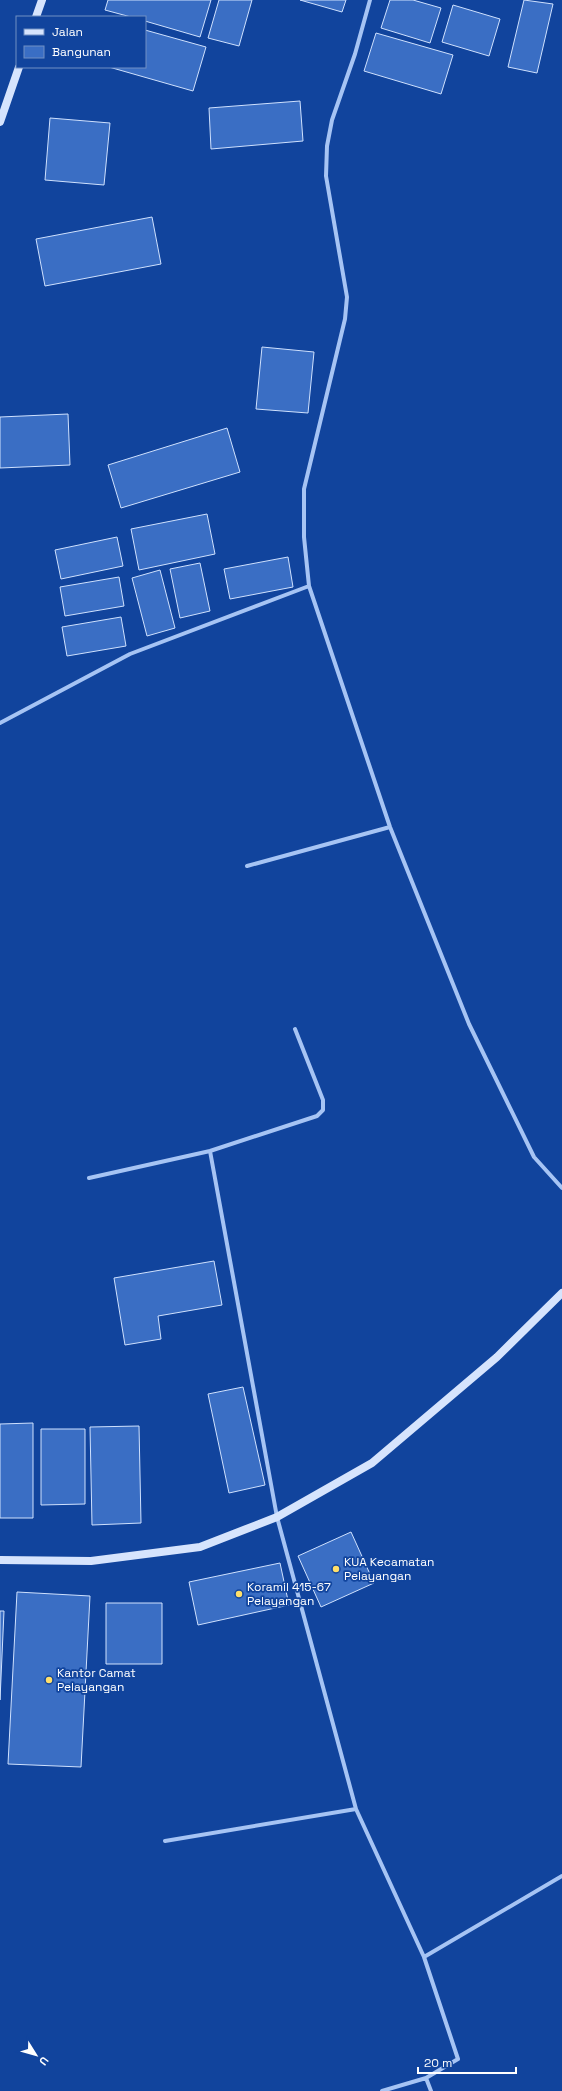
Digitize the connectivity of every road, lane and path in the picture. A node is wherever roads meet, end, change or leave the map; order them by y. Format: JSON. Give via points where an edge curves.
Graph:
{"nodes":[{"id":1,"x":42,"y":0,"type":"edge"},
{"id":2,"x":370,"y":0,"type":"edge"},
{"id":3,"x":36,"y":16,"type":"edge"},
{"id":4,"x":19,"y":68,"type":"edge"},
{"id":5,"x":0,"y":122,"type":"edge"},
{"id":6,"x":309,"y":586,"type":"junction"},
{"id":7,"x":0,"y":722,"type":"edge"},
{"id":8,"x":390,"y":827,"type":"junction"},
{"id":9,"x":247,"y":866,"type":"dead end"},
{"id":10,"x":295,"y":1029,"type":"dead end"},
{"id":11,"x":210,"y":1151,"type":"junction"},
{"id":12,"x":89,"y":1178,"type":"dead end"},
{"id":13,"x":562,"y":1188,"type":"edge"},
{"id":14,"x":562,"y":1293,"type":"edge"},
{"id":15,"x":277,"y":1517,"type":"junction"},
{"id":16,"x":0,"y":1560,"type":"edge"},
{"id":17,"x":356,"y":1809,"type":"junction"},
{"id":18,"x":165,"y":1841,"type":"dead end"},
{"id":19,"x":562,"y":1876,"type":"edge"},
{"id":20,"x":424,"y":1957,"type":"junction"},
{"id":21,"x":426,"y":2078,"type":"junction"},
{"id":22,"x":382,"y":2091,"type":"edge"},
{"id":23,"x":431,"y":2091,"type":"edge"}],
"edges":[{"from":1,"to":3,"type":"main road"},
{"from":2,"to":6,"type":"street","via":[[355,54],[332,120],[327,146],[326,176],[347,297],[345,319],[304,489],[304,537]]},
{"from":4,"to":5,"type":"main road"},
{"from":6,"to":7,"type":"street","via":[[130,654]]},
{"from":6,"to":8,"type":"street"},
{"from":8,"to":9,"type":"street"},
{"from":8,"to":13,"type":"street","via":[[469,1024],[534,1157]]},
{"from":10,"to":11,"type":"street","via":[[323,1100],[322,1110],[317,1116]]},
{"from":11,"to":12,"type":"street"},
{"from":11,"to":15,"type":"street"},
{"from":14,"to":15,"type":"main road","via":[[497,1357],[372,1463]]},
{"from":15,"to":16,"type":"main road","via":[[200,1547],[91,1561]]},
{"from":15,"to":17,"type":"street"},
{"from":17,"to":18,"type":"street"},
{"from":17,"to":20,"type":"street"},
{"from":19,"to":20,"type":"street"},
{"from":20,"to":21,"type":"street","via":[[458,2058]]},
{"from":21,"to":22,"type":"street"},
{"from":21,"to":23,"type":"street"}]}
